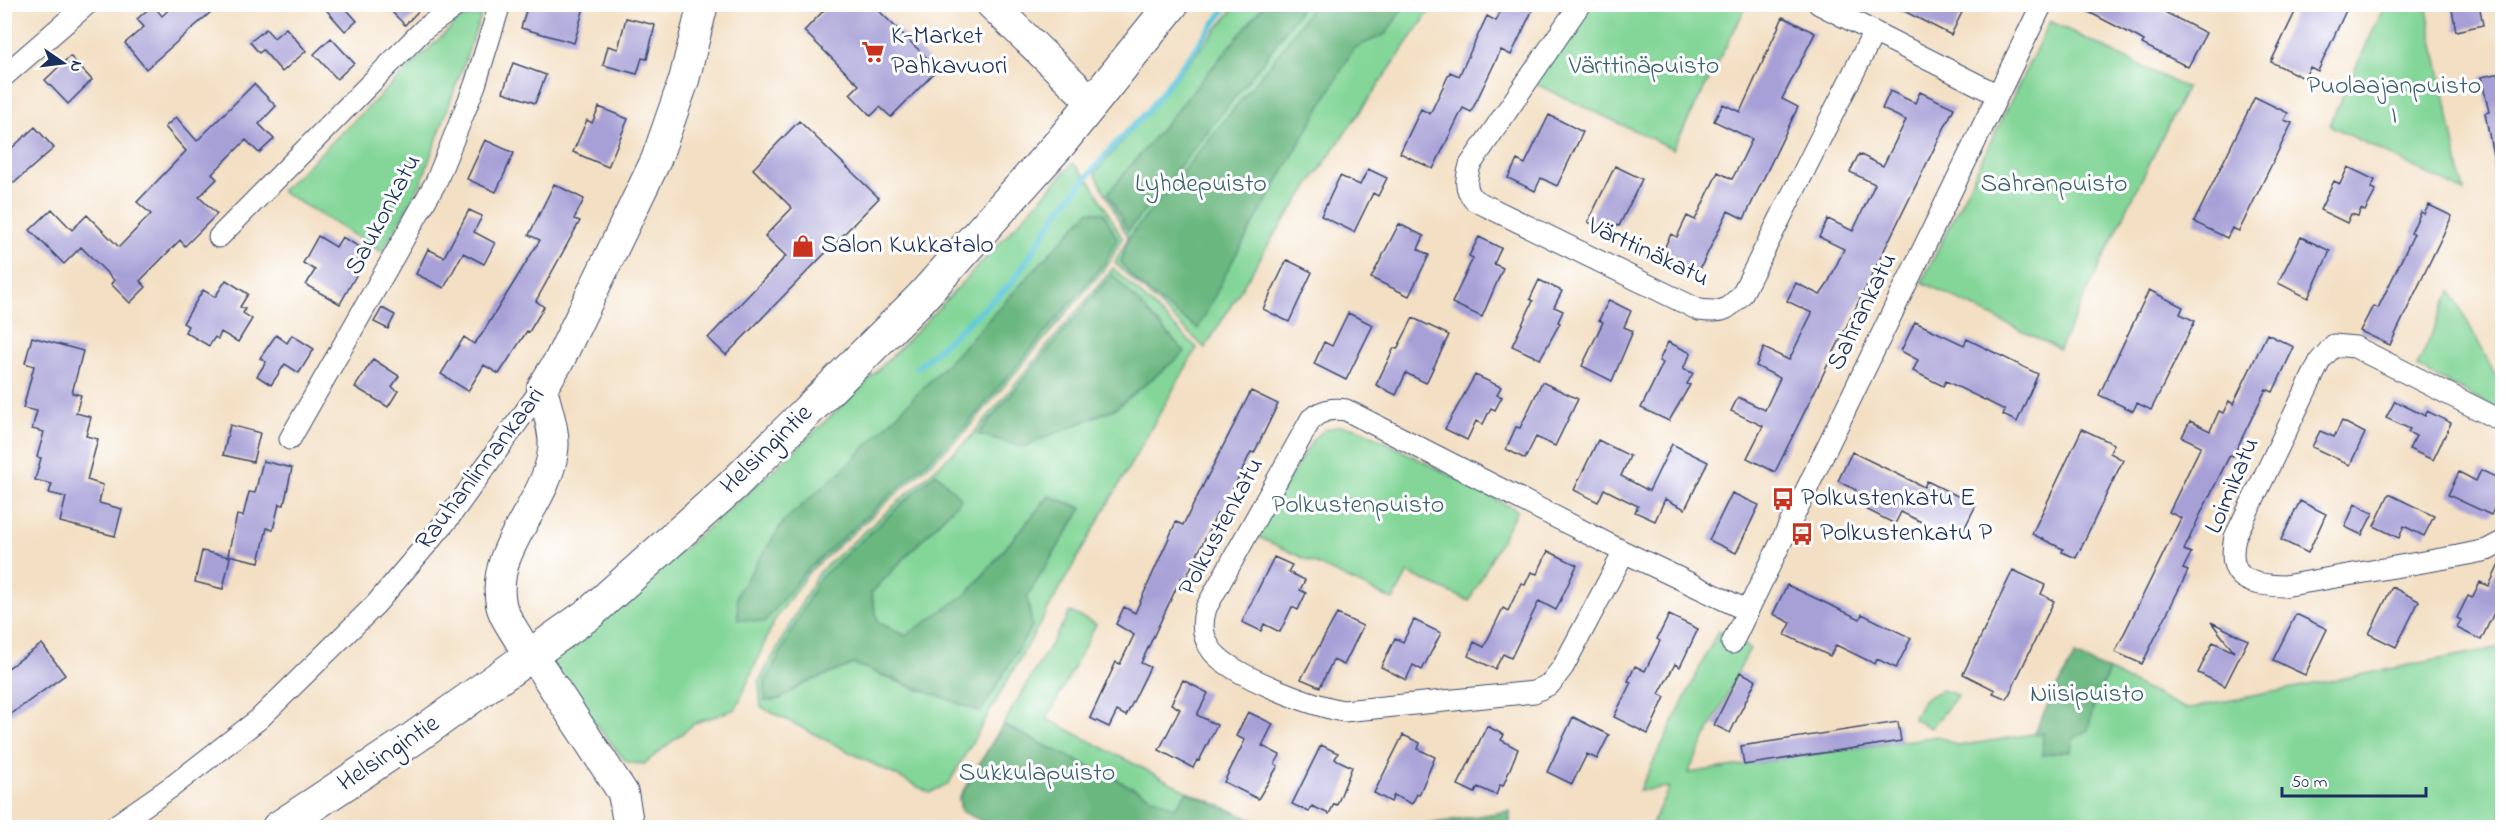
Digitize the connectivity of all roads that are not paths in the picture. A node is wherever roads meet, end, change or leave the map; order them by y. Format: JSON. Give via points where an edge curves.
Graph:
{"nodes":[{"id":1,"x":87,"y":4,"type":"edge"},
{"id":2,"x":459,"y":4,"type":"edge"},
{"id":3,"x":500,"y":4,"type":"edge"},
{"id":4,"x":703,"y":4,"type":"edge"},
{"id":5,"x":991,"y":4,"type":"edge"},
{"id":6,"x":1172,"y":4,"type":"edge"},
{"id":7,"x":1580,"y":4,"type":"edge"},
{"id":8,"x":1819,"y":4,"type":"edge"},
{"id":9,"x":2042,"y":4,"type":"edge"},
{"id":10,"x":1874,"y":32,"type":"junction"},
{"id":11,"x":4,"y":76,"type":"edge"},
{"id":12,"x":1998,"y":95,"type":"junction"},
{"id":13,"x":1093,"y":103,"type":"junction"},
{"id":14,"x":219,"y":237,"type":"dead end"},
{"id":15,"x":542,"y":388,"type":"junction"},
{"id":16,"x":2502,"y":421,"type":"edge"},
{"id":17,"x":290,"y":439,"type":"dead end"},
{"id":18,"x":2502,"y":542,"type":"edge"},
{"id":19,"x":1624,"y":552,"type":"junction"},
{"id":20,"x":1748,"y":611,"type":"junction"},
{"id":21,"x":520,"y":641,"type":"dead end"},
{"id":22,"x":1732,"y":643,"type":"dead end"},
{"id":23,"x":543,"y":671,"type":"dead end"},
{"id":24,"x":112,"y":828,"type":"edge"},
{"id":25,"x":278,"y":828,"type":"edge"},
{"id":26,"x":629,"y":828,"type":"edge"}],
"edges":[{"from":1,"to":11,"type":"street"},
{"from":2,"to":14,"type":"street","via":[[424,29]]},
{"from":3,"to":17,"type":"street","name":"Saukonkatu","via":[[475,85],[436,182]]},
{"from":4,"to":15,"type":"street","name":"Rauhanlinnankaari","via":[[684,80],[656,160]]},
{"from":5,"to":13,"type":"street"},
{"from":6,"to":13,"type":"main road","name":"Helsingintie"},
{"from":7,"to":10,"type":"street","name":"Värttinäkatu","via":[[1470,165],[1465,183],[1468,193],[1474,200],[1699,310],[1715,312],[1729,308],[1742,294]]},
{"from":8,"to":10,"type":"street"},
{"from":9,"to":12,"type":"street","name":"Sahrankatu"},
{"from":10,"to":12,"type":"street"},
{"from":12,"to":20,"type":"street","name":"Sahrankatu"},
{"from":13,"to":25,"type":"main road","name":"Helsingintie","via":[[921,298],[732,486],[599,605],[518,666]]},
{"from":15,"to":21,"type":"street","via":[[554,449],[548,477],[507,552],[501,574],[501,606]]},
{"from":15,"to":24,"type":"street","name":"Rauhanlinnankaari","via":[[448,519],[376,604],[259,719],[174,786]]},
{"from":16,"to":18,"type":"street","name":"Loimikatu","via":[[2355,347],[2334,345],[2320,361],[2235,537],[2232,562],[2236,573],[2245,579],[2284,586],[2458,556],[2487,550]]},
{"from":19,"to":19,"type":"street","name":"Polkustenkatu","via":[[1346,410],[1335,408],[1311,419],[1206,608],[1202,622],[1205,637],[1222,661],[1321,707],[1369,710],[1534,692],[1550,684],[1563,668]]},
{"from":19,"to":20,"type":"street","name":"Polkustenkatu"},
{"from":20,"to":22,"type":"street","name":"Sahrankatu"},
{"from":23,"to":26,"type":"street","via":[[623,793]]}]}
